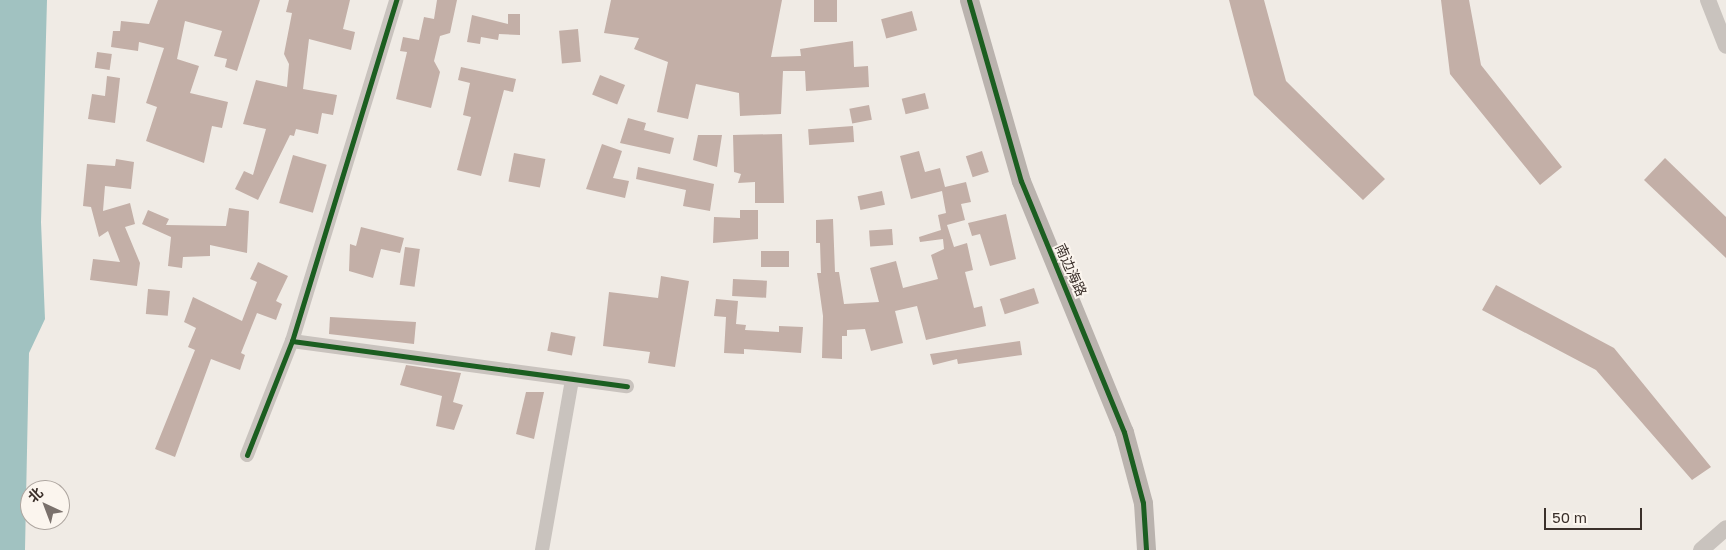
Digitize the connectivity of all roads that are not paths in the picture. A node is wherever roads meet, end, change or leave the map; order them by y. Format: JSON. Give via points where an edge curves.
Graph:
{"nodes":[{"id":1,"x":396,"y":0,"type":"edge"},
{"id":2,"x":968,"y":0,"type":"edge"},
{"id":3,"x":1708,"y":0,"type":"edge"},
{"id":4,"x":1726,"y":46,"type":"edge"},
{"id":5,"x":292,"y":341,"type":"junction"},
{"id":6,"x":572,"y":379,"type":"junction"},
{"id":7,"x":627,"y":386,"type":"dead end"},
{"id":8,"x":247,"y":455,"type":"dead end"},
{"id":9,"x":1726,"y":528,"type":"edge"},
{"id":10,"x":542,"y":550,"type":"edge"},
{"id":11,"x":1146,"y":550,"type":"edge"},
{"id":12,"x":1701,"y":550,"type":"edge"}],
"edges":[{"from":1,"to":5,"type":"street"},
{"from":2,"to":11,"type":"main road","name":"南边海路","via":[[1021,181],[1124,432],[1143,503]]},
{"from":3,"to":4,"type":"street"},
{"from":5,"to":6,"type":"street"},
{"from":5,"to":8,"type":"street"},
{"from":6,"to":7,"type":"street"},
{"from":6,"to":10,"type":"street"},
{"from":9,"to":12,"type":"street"}]}
